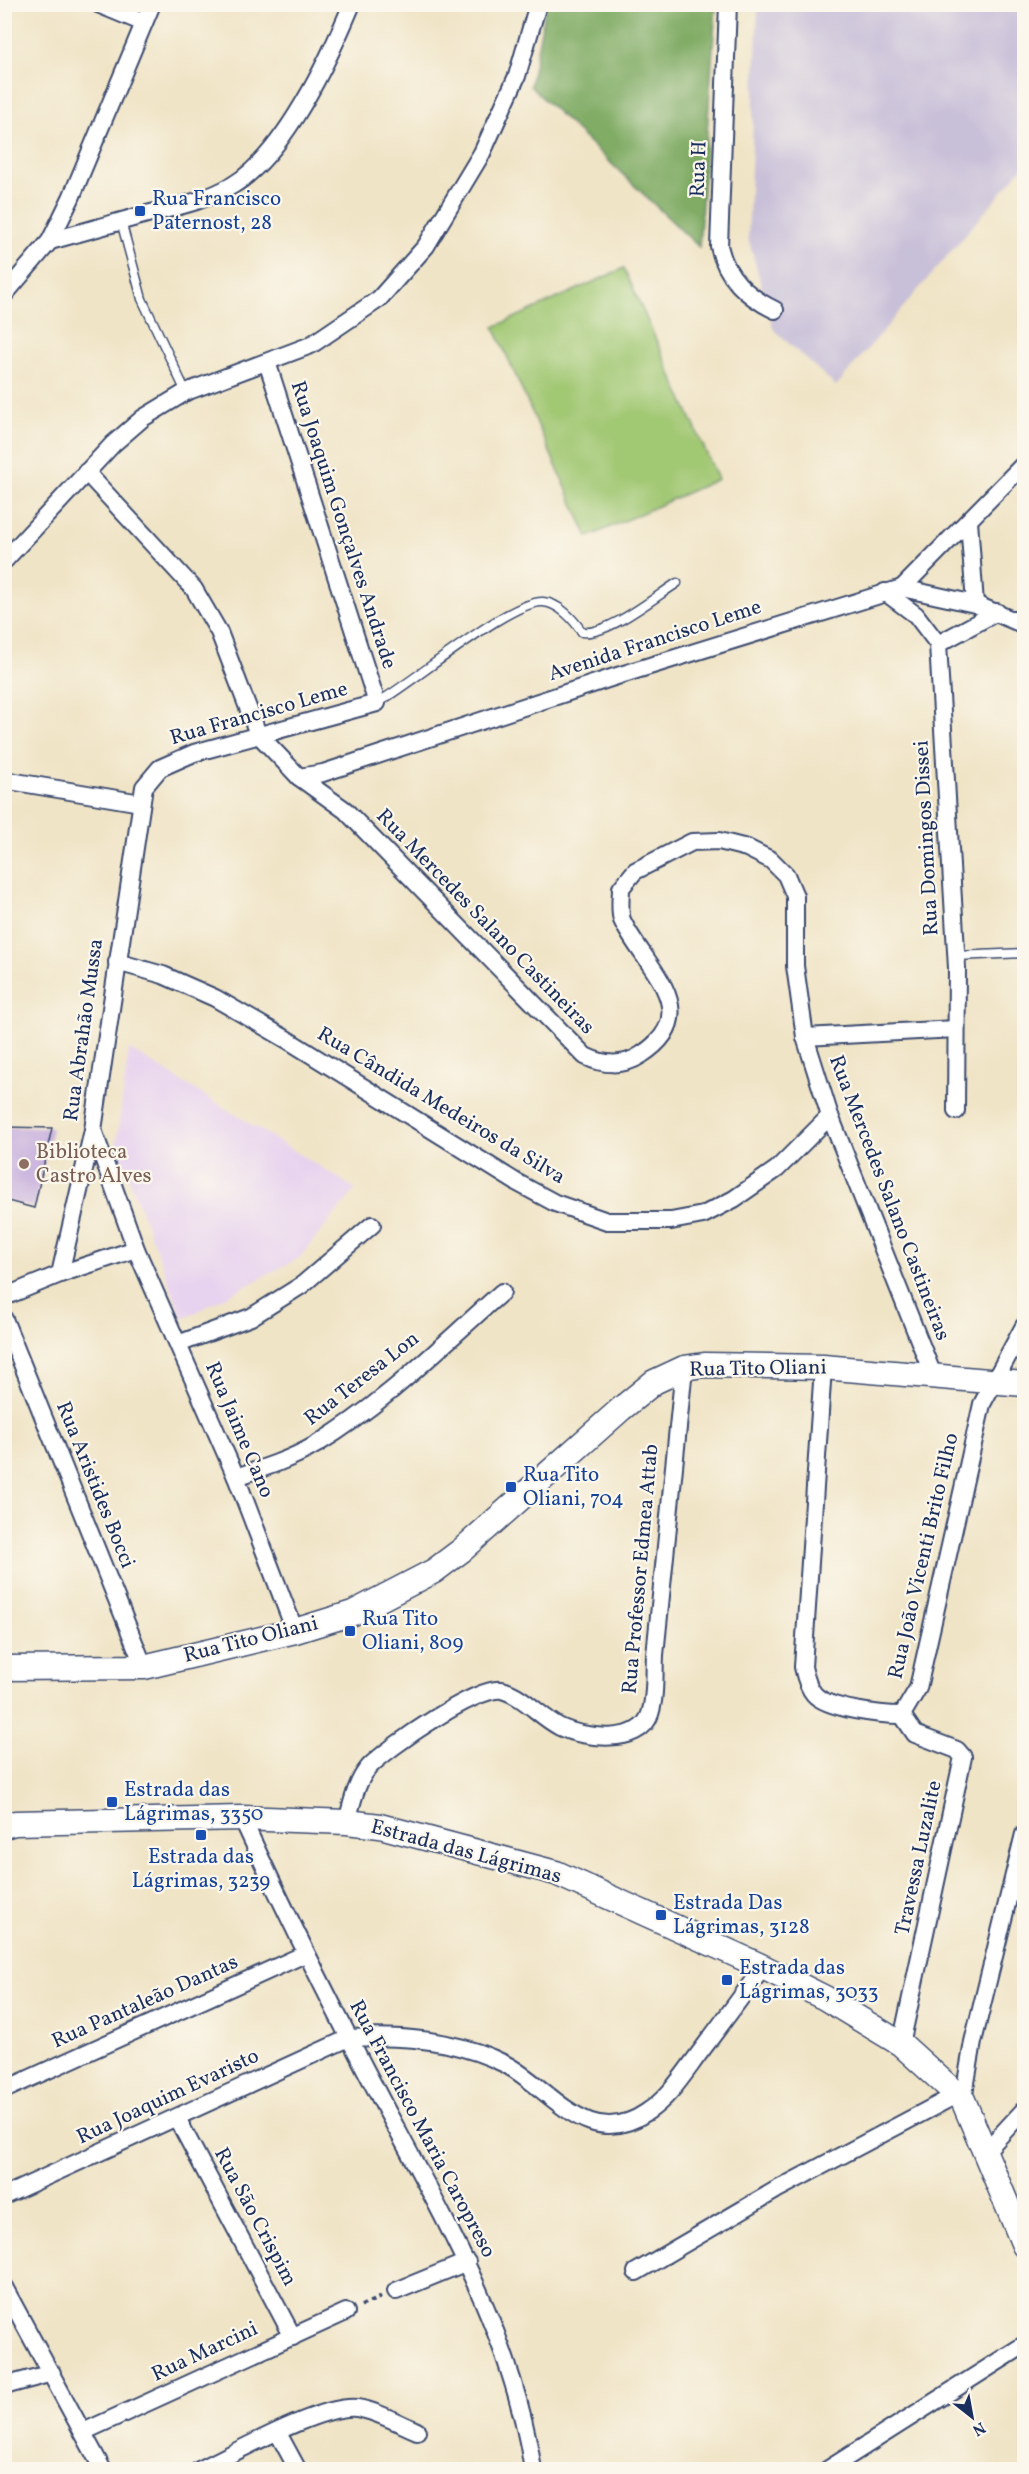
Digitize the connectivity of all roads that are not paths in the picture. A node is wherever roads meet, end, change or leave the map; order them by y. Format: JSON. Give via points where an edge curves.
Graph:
{"nodes":[{"id":1,"x":98,"y":4,"type":"edge"},
{"id":2,"x":152,"y":4,"type":"edge"},
{"id":3,"x":352,"y":4,"type":"edge"},
{"id":4,"x":538,"y":4,"type":"edge"},
{"id":5,"x":728,"y":4,"type":"edge"},
{"id":6,"x":144,"y":23,"type":"junction"},
{"id":7,"x":121,"y":221,"type":"junction"},
{"id":8,"x":50,"y":241,"type":"junction"},
{"id":9,"x":4,"y":295,"type":"edge"},
{"id":10,"x":775,"y":310,"type":"dead end"},
{"id":11,"x":267,"y":362,"type":"junction"},
{"id":12,"x":186,"y":393,"type":"junction"},
{"id":13,"x":1023,"y":468,"type":"edge"},
{"id":14,"x":86,"y":472,"type":"junction"},
{"id":15,"x":969,"y":521,"type":"junction"},
{"id":16,"x":4,"y":561,"type":"edge"},
{"id":17,"x":677,"y":583,"type":"dead end"},
{"id":18,"x":902,"y":588,"type":"junction"},
{"id":19,"x":885,"y":592,"type":"junction"},
{"id":20,"x":975,"y":604,"type":"junction"},
{"id":21,"x":998,"y":612,"type":"junction"},
{"id":22,"x":1024,"y":625,"type":"edge"},
{"id":23,"x":938,"y":645,"type":"junction"},
{"id":24,"x":376,"y":703,"type":"junction"},
{"id":25,"x":258,"y":734,"type":"junction"},
{"id":26,"x":299,"y":777,"type":"junction"},
{"id":27,"x":4,"y":780,"type":"edge"},
{"id":28,"x":141,"y":803,"type":"junction"},
{"id":29,"x":1024,"y":953,"type":"edge"},
{"id":30,"x":956,"y":956,"type":"junction"},
{"id":31,"x":117,"y":962,"type":"junction"},
{"id":32,"x":956,"y":1029,"type":"junction"},
{"id":33,"x":805,"y":1037,"type":"junction"},
{"id":34,"x":956,"y":1112,"type":"dead end"},
{"id":35,"x":830,"y":1116,"type":"junction"},
{"id":36,"x":93,"y":1130,"type":"junction"},
{"id":37,"x":372,"y":1225,"type":"dead end"},
{"id":38,"x":136,"y":1249,"type":"junction"},
{"id":39,"x":60,"y":1274,"type":"junction"},
{"id":40,"x":502,"y":1292,"type":"dead end"},
{"id":41,"x":4,"y":1297,"type":"edge"},
{"id":42,"x":4,"y":1319,"type":"edge"},
{"id":43,"x":1024,"y":1326,"type":"edge"},
{"id":44,"x":178,"y":1344,"type":"junction"},
{"id":45,"x":823,"y":1367,"type":"junction"},
{"id":46,"x":684,"y":1368,"type":"junction"},
{"id":47,"x":933,"y":1375,"type":"junction"},
{"id":48,"x":993,"y":1380,"type":"junction"},
{"id":49,"x":1024,"y":1384,"type":"edge"},
{"id":50,"x":236,"y":1477,"type":"junction"},
{"id":51,"x":295,"y":1632,"type":"junction"},
{"id":52,"x":144,"y":1667,"type":"junction"},
{"id":53,"x":4,"y":1668,"type":"edge"},
{"id":54,"x":902,"y":1715,"type":"junction"},
{"id":55,"x":242,"y":1818,"type":"junction"},
{"id":56,"x":347,"y":1822,"type":"junction"},
{"id":57,"x":4,"y":1826,"type":"edge"},
{"id":58,"x":1024,"y":1834,"type":"edge"},
{"id":59,"x":305,"y":1954,"type":"junction"},
{"id":60,"x":764,"y":1967,"type":"junction"},
{"id":61,"x":349,"y":2038,"type":"junction"},
{"id":62,"x":901,"y":2044,"type":"junction"},
{"id":63,"x":4,"y":2090,"type":"edge"},
{"id":64,"x":961,"y":2097,"type":"junction"},
{"id":65,"x":1024,"y":2110,"type":"edge"},
{"id":66,"x":177,"y":2118,"type":"junction"},
{"id":67,"x":985,"y":2152,"type":"junction"},
{"id":68,"x":4,"y":2196,"type":"edge"},
{"id":69,"x":1024,"y":2245,"type":"edge"},
{"id":70,"x":467,"y":2262,"type":"junction"},
{"id":71,"x":636,"y":2272,"type":"dead end"},
{"id":72,"x":4,"y":2287,"type":"edge"},
{"id":73,"x":396,"y":2291,"type":"road end"},
{"id":74,"x":346,"y":2312,"type":"road end"},
{"id":75,"x":293,"y":2337,"type":"junction"},
{"id":76,"x":1024,"y":2345,"type":"edge"},
{"id":77,"x":52,"y":2373,"type":"junction"},
{"id":78,"x":4,"y":2386,"type":"edge"},
{"id":79,"x":417,"y":2431,"type":"dead end"},
{"id":80,"x":83,"y":2432,"type":"junction"},
{"id":81,"x":278,"y":2433,"type":"junction"},
{"id":82,"x":103,"y":2469,"type":"edge"},
{"id":83,"x":199,"y":2469,"type":"edge"},
{"id":84,"x":298,"y":2469,"type":"edge"},
{"id":85,"x":533,"y":2469,"type":"edge"},
{"id":86,"x":827,"y":2469,"type":"edge"}],
"edges":[{"from":1,"to":6,"type":"street"},
{"from":2,"to":6,"type":"street"},
{"from":3,"to":7,"type":"street","via":[[302,107],[260,162],[234,185],[205,199]]},
{"from":4,"to":11,"type":"street","via":[[517,76],[482,153],[426,246],[380,299],[311,345]]},
{"from":5,"to":10,"type":"street","name":"Rua H","via":[[719,246],[722,261],[746,294]]},
{"from":6,"to":8,"type":"street"},
{"from":7,"to":8,"type":"street"},
{"from":7,"to":12,"type":"lane","via":[[142,299]]},
{"from":8,"to":9,"type":"street"},
{"from":11,"to":12,"type":"street"},
{"from":11,"to":24,"type":"street","name":"Rua Joaquim Gonçalves Andrade"},
{"from":12,"to":14,"type":"street","via":[[143,418]]},
{"from":13,"to":15,"type":"street"},
{"from":14,"to":16,"type":"street"},
{"from":14,"to":25,"type":"street","via":[[194,589],[219,632]]},
{"from":15,"to":18,"type":"street"},
{"from":15,"to":20,"type":"street"},
{"from":17,"to":24,"type":"lane","via":[[610,626],[591,633],[582,632],[572,617],[545,602],[515,610]]},
{"from":18,"to":19,"type":"street","name":"Avenida Francisco Leme"},
{"from":18,"to":20,"type":"street","name":"Avenida Francisco Leme"},
{"from":19,"to":23,"type":"street","via":[[915,615]]},
{"from":19,"to":26,"type":"street","name":"Avenida Francisco Leme","via":[[323,773]]},
{"from":20,"to":21,"type":"street","name":"Avenida Francisco Leme"},
{"from":21,"to":22,"type":"street","name":"Avenida Francisco Leme"},
{"from":21,"to":23,"type":"street"},
{"from":23,"to":30,"type":"street","name":"Rua Domingos Dissei"},
{"from":24,"to":25,"type":"street","name":"Rua Francisco Leme"},
{"from":25,"to":26,"type":"street","name":"Rua Mercedes Salano Castineiras"},
{"from":25,"to":28,"type":"street","name":"Rua Francisco Leme","via":[[169,763],[150,777]]},
{"from":26,"to":33,"type":"street","name":"Rua Mercedes Salano Castineiras","via":[[345,810],[570,1042],[598,1063],[633,1061],[650,1049],[671,1021],[671,1002],[660,977],[621,918],[621,888],[635,871],[692,842],[719,841],[771,860],[786,875],[795,896],[795,966]]},
{"from":27,"to":28,"type":"street"},
{"from":28,"to":31,"type":"street","name":"Rua Abrahão Mussa"},
{"from":29,"to":30,"type":"lane"},
{"from":30,"to":32,"type":"street","name":"Rua Domingos Dissei"},
{"from":31,"to":35,"type":"street","name":"Rua Cândida Medeiros da Silva","via":[[163,975],[215,998],[516,1182],[555,1203],[607,1221],[671,1221],[703,1215],[734,1199],[777,1168]]},
{"from":31,"to":36,"type":"street","name":"Rua Abrahão Mussa"},
{"from":32,"to":33,"type":"street"},
{"from":32,"to":34,"type":"street","name":"Rua Domingos Dissei"},
{"from":33,"to":35,"type":"street","name":"Rua Mercedes Salano Castineiras"},
{"from":35,"to":47,"type":"street","name":"Rua Mercedes Salano Castineiras"},
{"from":36,"to":38,"type":"street","name":"Rua Jaime Cano"},
{"from":36,"to":39,"type":"street","name":"Rua Abrahão Mussa"},
{"from":37,"to":44,"type":"street","via":[[302,1285],[251,1317]]},
{"from":38,"to":39,"type":"street"},
{"from":38,"to":44,"type":"street","name":"Rua Jaime Cano"},
{"from":39,"to":41,"type":"street"},
{"from":40,"to":50,"type":"street","name":"Rua Teresa Lon","via":[[385,1395],[346,1424],[277,1464]]},
{"from":42,"to":52,"type":"street","name":"Rua Aristides Bocci"},
{"from":43,"to":48,"type":"street","name":"Rua João Vicenti Brito Filho"},
{"from":44,"to":50,"type":"street","name":"Rua Jaime Cano"},
{"from":45,"to":46,"type":"main road","name":"Rua Tito Oliani"},
{"from":45,"to":47,"type":"main road","name":"Rua Tito Oliani"},
{"from":45,"to":54,"type":"street","via":[[805,1677],[815,1695],[826,1702]]},
{"from":46,"to":51,"type":"main road","name":"Rua Tito Oliani","via":[[654,1382],[434,1571],[353,1613]]},
{"from":46,"to":56,"type":"street","name":"Rua Professor Edmea Attab","via":[[654,1697],[647,1720],[629,1733],[608,1737],[581,1734],[559,1727],[511,1694],[500,1690],[476,1694],[369,1767]]},
{"from":47,"to":48,"type":"main road","name":"Rua Tito Oliani"},
{"from":48,"to":49,"type":"main road","name":"Rua Tito Oliani"},
{"from":48,"to":54,"type":"street","name":"Rua João Vicenti Brito Filho","via":[[982,1404],[918,1688]]},
{"from":50,"to":51,"type":"street","name":"Rua Jaime Cano"},
{"from":51,"to":52,"type":"main road","name":"Rua Tito Oliani"},
{"from":52,"to":53,"type":"main road","name":"Rua Tito Oliani"},
{"from":54,"to":62,"type":"street","name":"Travessa Luzalite","via":[[915,1734],[957,1750],[963,1757]]},
{"from":55,"to":56,"type":"main road","name":"Estrada das Lágrimas"},
{"from":55,"to":57,"type":"main road","name":"Estrada das Lágrimas"},
{"from":55,"to":59,"type":"street","name":"Rua Francisco Maria Caropreso"},
{"from":56,"to":60,"type":"main road","name":"Estrada das Lágrimas","via":[[380,1826],[556,1873]]},
{"from":58,"to":64,"type":"street"},
{"from":59,"to":61,"type":"street","name":"Rua Francisco Maria Caropreso"},
{"from":59,"to":63,"type":"street","name":"Rua Pantaleão Dantas"},
{"from":60,"to":61,"type":"street","via":[[670,2092],[630,2121],[590,2122],[564,2109],[506,2064],[474,2053],[414,2040]]},
{"from":60,"to":62,"type":"main road","name":"Estrada das Lágrimas"},
{"from":61,"to":66,"type":"street","name":"Rua Joaquim Evaristo"},
{"from":61,"to":70,"type":"street","name":"Rua Francisco Maria Caropreso"},
{"from":62,"to":64,"type":"main road","name":"Estrada das Lágrimas"},
{"from":64,"to":67,"type":"main road","name":"Estrada das Lágrimas"},
{"from":64,"to":71,"type":"street","via":[[776,2190]]},
{"from":65,"to":67,"type":"street"},
{"from":66,"to":68,"type":"street","name":"Rua Joaquim Evaristo"},
{"from":66,"to":75,"type":"street","name":"Rua São Crispim"},
{"from":67,"to":69,"type":"main road","name":"Estrada das Lágrimas"},
{"from":70,"to":73,"type":"street"},
{"from":70,"to":85,"type":"street","name":"Rua Francisco Maria Caropreso","via":[[527,2423]]},
{"from":72,"to":77,"type":"street"},
{"from":74,"to":75,"type":"street","name":"Rua Marcini"},
{"from":75,"to":80,"type":"street","name":"Rua Marcini"},
{"from":76,"to":86,"type":"street"},
{"from":77,"to":78,"type":"street"},
{"from":77,"to":80,"type":"street"},
{"from":79,"to":81,"type":"street","via":[[368,2410],[345,2407],[312,2416]]},
{"from":80,"to":82,"type":"street"},
{"from":81,"to":83,"type":"street"},
{"from":81,"to":84,"type":"street"}]}
